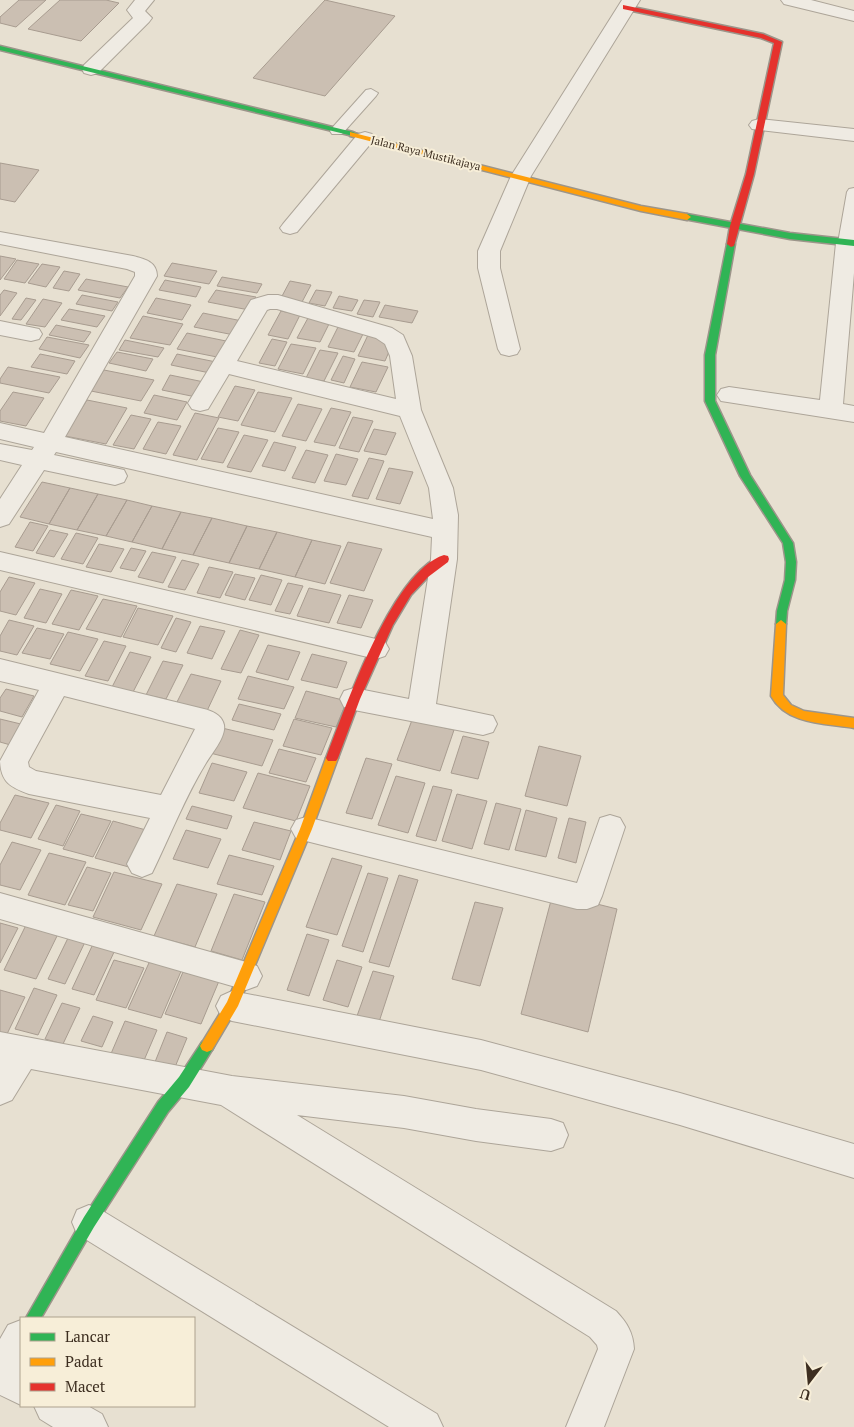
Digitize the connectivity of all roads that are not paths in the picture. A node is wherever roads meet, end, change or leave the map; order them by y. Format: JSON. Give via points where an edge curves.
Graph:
{"nodes":[{"id":1,"x":145,"y":0,"type":"edge"},
{"id":2,"x":790,"y":0,"type":"edge"},
{"id":3,"x":628,"y":3,"type":"edge"},
{"id":4,"x":854,"y":16,"type":"edge"},
{"id":5,"x":0,"y":48,"type":"edge"},
{"id":6,"x":92,"y":69,"type":"junction"},
{"id":7,"x":371,"y":93,"type":"dead end"},
{"id":8,"x":758,"y":125,"type":"junction"},
{"id":9,"x":338,"y":131,"type":"junction"},
{"id":10,"x":854,"y":135,"type":"edge"},
{"id":11,"x":365,"y":138,"type":"junction"},
{"id":12,"x":521,"y":176,"type":"junction"},
{"id":13,"x":854,"y":192,"type":"edge"},
{"id":14,"x":734,"y":226,"type":"junction"},
{"id":15,"x":290,"y":228,"type":"dead end"},
{"id":16,"x":0,"y":238,"type":"edge"},
{"id":17,"x":850,"y":243,"type":"edge"},
{"id":18,"x":0,"y":328,"type":"edge"},
{"id":19,"x":31,"y":334,"type":"dead end"},
{"id":20,"x":509,"y":349,"type":"dead end"},
{"id":21,"x":223,"y":365,"type":"junction"},
{"id":22,"x":729,"y":396,"type":"dead end"},
{"id":23,"x":200,"y":403,"type":"dead end"},
{"id":24,"x":409,"y":410,"type":"junction"},
{"id":25,"x":831,"y":410,"type":"junction"},
{"id":26,"x":854,"y":414,"type":"edge"},
{"id":27,"x":0,"y":432,"type":"edge"},
{"id":28,"x":44,"y":451,"type":"junction"},
{"id":29,"x":0,"y":452,"type":"edge"},
{"id":30,"x":0,"y":518,"type":"edge"},
{"id":31,"x":445,"y":545,"type":"junction"},
{"id":32,"x":0,"y":561,"type":"edge"},
{"id":33,"x":376,"y":649,"type":"junction"},
{"id":34,"x":0,"y":670,"type":"edge"},
{"id":35,"x":57,"y":684,"type":"junction"},
{"id":36,"x":354,"y":699,"type":"junction"},
{"id":37,"x":421,"y":713,"type":"junction"},
{"id":38,"x":854,"y":723,"type":"edge"},
{"id":39,"x":483,"y":724,"type":"dead end"},
{"id":40,"x":168,"y":808,"type":"junction"},
{"id":41,"x":610,"y":827,"type":"dead end"},
{"id":42,"x":306,"y":829,"type":"junction"},
{"id":43,"x":142,"y":864,"type":"dead end"},
{"id":44,"x":0,"y":906,"type":"edge"},
{"id":45,"x":246,"y":976,"type":"junction"},
{"id":46,"x":232,"y":1006,"type":"junction"},
{"id":47,"x":12,"y":1050,"type":"edge"},
{"id":48,"x":184,"y":1082,"type":"junction"},
{"id":49,"x":0,"y":1089,"type":"edge"},
{"id":50,"x":227,"y":1090,"type":"junction"},
{"id":51,"x":551,"y":1135,"type":"dead end"},
{"id":52,"x":854,"y":1161,"type":"edge"},
{"id":53,"x":89,"y":1222,"type":"junction"},
{"id":54,"x":34,"y":1317,"type":"edge"},
{"id":55,"x":20,"y":1340,"type":"edge"},
{"id":56,"x":0,"y":1374,"type":"edge"},
{"id":57,"x":20,"y":1386,"type":"edge"},
{"id":58,"x":55,"y":1407,"type":"edge"},
{"id":59,"x":89,"y":1427,"type":"edge"},
{"id":60,"x":424,"y":1427,"type":"edge"},
{"id":61,"x":585,"y":1427,"type":"edge"}],
"edges":[{"from":1,"to":6,"type":"street","via":[[136,10],[143,18]]},
{"from":2,"to":4,"type":"street"},
{"from":3,"to":8,"type":"street","via":[[778,42]]},
{"from":3,"to":12,"type":"street"},
{"from":5,"to":6,"type":"street","name":"Jalan Raya Mustikajaya"},
{"from":6,"to":9,"type":"street","name":"Jalan Raya Mustikajaya"},
{"from":7,"to":9,"type":"lane"},
{"from":8,"to":10,"type":"street"},
{"from":8,"to":14,"type":"street","via":[[750,174]]},
{"from":9,"to":11,"type":"street","name":"Jalan Raya Mustikajaya"},
{"from":11,"to":12,"type":"street","name":"Jalan Raya Mustikajaya"},
{"from":11,"to":15,"type":"street"},
{"from":12,"to":14,"type":"street","name":"Jalan Raya Mustikajaya","via":[[641,208]]},
{"from":12,"to":20,"type":"street","via":[[489,251],[493,288]]},
{"from":13,"to":17,"type":"lane","via":[[846,234]]},
{"from":14,"to":17,"type":"street","name":"Jalan Raya Mustikajaya"},
{"from":14,"to":38,"type":"street","via":[[710,354],[710,401],[745,476],[788,543],[790,580],[782,611],[777,696],[787,708],[802,715]]},
{"from":16,"to":28,"type":"street","via":[[134,263],[146,269],[146,276]]},
{"from":17,"to":25,"type":"street"},
{"from":18,"to":19,"type":"street"},
{"from":21,"to":23,"type":"street"},
{"from":21,"to":24,"type":"street"},
{"from":21,"to":24,"type":"street","via":[[259,305],[278,302],[384,333],[395,340],[401,356]]},
{"from":22,"to":25,"type":"street"},
{"from":24,"to":31,"type":"street","via":[[441,488],[446,515]]},
{"from":25,"to":26,"type":"street"},
{"from":27,"to":28,"type":"street"},
{"from":28,"to":29,"type":"street"},
{"from":28,"to":30,"type":"street"},
{"from":28,"to":31,"type":"street"},
{"from":31,"to":33,"type":"street","via":[[407,592]]},
{"from":31,"to":37,"type":"street"},
{"from":32,"to":33,"type":"street"},
{"from":33,"to":36,"type":"street"},
{"from":34,"to":35,"type":"street"},
{"from":35,"to":40,"type":"street","via":[[204,720],[210,725],[208,736]]},
{"from":35,"to":40,"type":"street","via":[[14,761],[14,773],[29,782]]},
{"from":36,"to":37,"type":"street"},
{"from":36,"to":42,"type":"street"},
{"from":37,"to":39,"type":"street"},
{"from":40,"to":43,"type":"street"},
{"from":41,"to":42,"type":"street","via":[[587,896]]},
{"from":42,"to":45,"type":"street"},
{"from":44,"to":45,"type":"street"},
{"from":45,"to":46,"type":"street"},
{"from":46,"to":48,"type":"street"},
{"from":46,"to":52,"type":"street","via":[[481,1055]]},
{"from":47,"to":48,"type":"street"},
{"from":47,"to":49,"type":"street"},
{"from":48,"to":50,"type":"street"},
{"from":48,"to":53,"type":"street","via":[[162,1108]]},
{"from":50,"to":51,"type":"street","via":[[404,1112]]},
{"from":50,"to":61,"type":"street","via":[[604,1324],[615,1337],[616,1349]]},
{"from":53,"to":54,"type":"street"},
{"from":53,"to":60,"type":"street"},
{"from":55,"to":56,"type":"street"},
{"from":56,"to":57,"type":"street"},
{"from":58,"to":59,"type":"street"}]}
